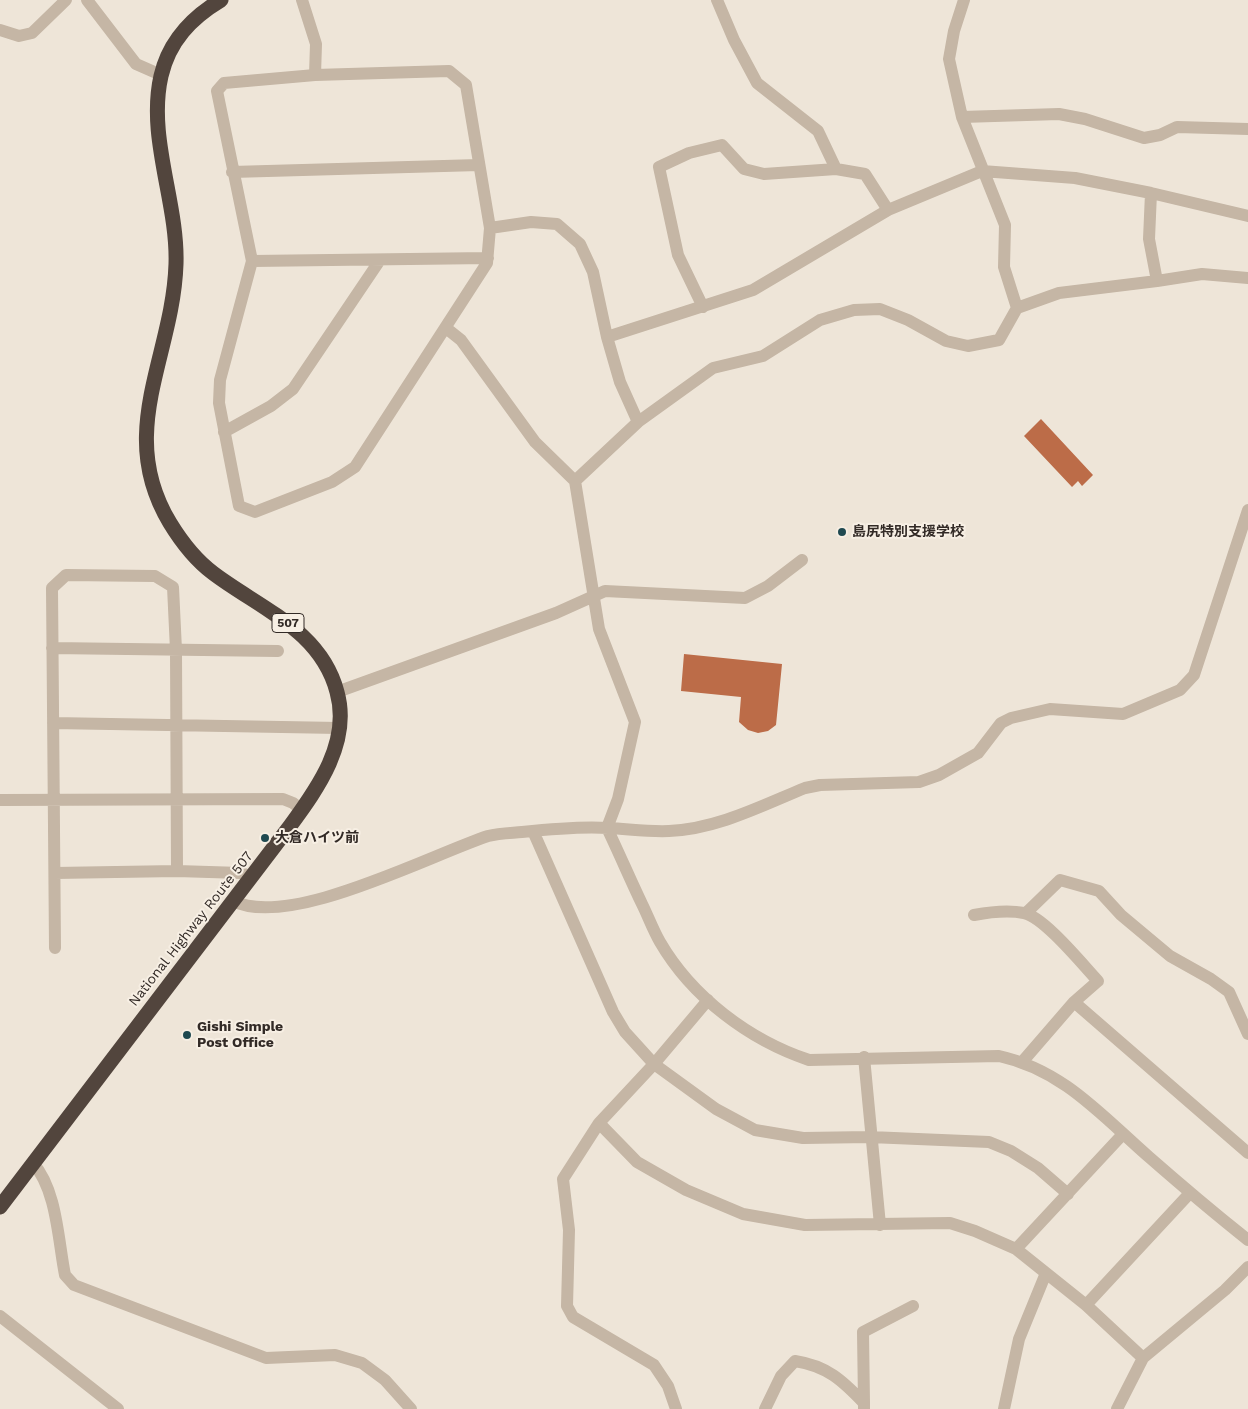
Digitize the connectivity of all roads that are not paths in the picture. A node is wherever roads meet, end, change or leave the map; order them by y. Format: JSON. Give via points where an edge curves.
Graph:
{"nodes":[{"id":1,"x":66,"y":0,"type":"edge"},
{"id":2,"x":87,"y":0,"type":"edge"},
{"id":3,"x":221,"y":0,"type":"edge"},
{"id":4,"x":302,"y":0,"type":"edge"},
{"id":5,"x":717,"y":0,"type":"edge"},
{"id":6,"x":964,"y":0,"type":"edge"},
{"id":7,"x":0,"y":30,"type":"edge"},
{"id":8,"x":161,"y":75,"type":"junction"},
{"id":9,"x":315,"y":76,"type":"junction"},
{"id":10,"x":962,"y":117,"type":"junction"},
{"id":11,"x":1248,"y":129,"type":"edge"},
{"id":12,"x":479,"y":165,"type":"junction"},
{"id":13,"x":836,"y":169,"type":"junction"},
{"id":14,"x":982,"y":171,"type":"junction"},
{"id":15,"x":232,"y":172,"type":"junction"},
{"id":16,"x":1151,"y":193,"type":"junction"},
{"id":17,"x":888,"y":210,"type":"junction"},
{"id":18,"x":1248,"y":216,"type":"edge"},
{"id":19,"x":490,"y":228,"type":"junction"},
{"id":20,"x":488,"y":258,"type":"junction"},
{"id":21,"x":380,"y":260,"type":"junction"},
{"id":22,"x":252,"y":261,"type":"junction"},
{"id":23,"x":1248,"y":278,"type":"edge"},
{"id":24,"x":1157,"y":281,"type":"junction"},
{"id":25,"x":702,"y":307,"type":"junction"},
{"id":26,"x":1017,"y":308,"type":"junction"},
{"id":27,"x":446,"y":328,"type":"junction"},
{"id":28,"x":607,"y":337,"type":"junction"},
{"id":29,"x":638,"y":422,"type":"junction"},
{"id":30,"x":224,"y":432,"type":"junction"},
{"id":31,"x":575,"y":481,"type":"junction"},
{"id":32,"x":1248,"y":510,"type":"edge"},
{"id":33,"x":802,"y":560,"type":"dead end"},
{"id":34,"x":593,"y":595,"type":"junction"},
{"id":35,"x":52,"y":648,"type":"junction"},
{"id":36,"x":176,"y":650,"type":"junction"},
{"id":37,"x":278,"y":651,"type":"dead end"},
{"id":38,"x":337,"y":692,"type":"junction"},
{"id":39,"x":54,"y":723,"type":"junction"},
{"id":40,"x":176,"y":724,"type":"junction"},
{"id":41,"x":339,"y":728,"type":"junction"},
{"id":42,"x":54,"y":798,"type":"junction"},
{"id":43,"x":176,"y":799,"type":"junction"},
{"id":44,"x":0,"y":800,"type":"edge"},
{"id":45,"x":302,"y":810,"type":"junction"},
{"id":46,"x":607,"y":828,"type":"junction"},
{"id":47,"x":533,"y":831,"type":"junction"},
{"id":48,"x":177,"y":871,"type":"junction"},
{"id":49,"x":55,"y":873,"type":"junction"},
{"id":50,"x":252,"y":877,"type":"junction"},
{"id":51,"x":233,"y":901,"type":"junction"},
{"id":52,"x":1026,"y":914,"type":"junction"},
{"id":53,"x":974,"y":915,"type":"dead end"},
{"id":54,"x":55,"y":948,"type":"dead end"},
{"id":55,"x":708,"y":1000,"type":"junction"},
{"id":56,"x":1074,"y":1002,"type":"junction"},
{"id":57,"x":1248,"y":1034,"type":"edge"},
{"id":58,"x":864,"y":1058,"type":"junction"},
{"id":59,"x":1023,"y":1061,"type":"junction"},
{"id":60,"x":654,"y":1064,"type":"junction"},
{"id":61,"x":599,"y":1123,"type":"junction"},
{"id":62,"x":1123,"y":1134,"type":"junction"},
{"id":63,"x":870,"y":1137,"type":"junction"},
{"id":64,"x":1248,"y":1153,"type":"edge"},
{"id":65,"x":33,"y":1163,"type":"junction"},
{"id":66,"x":1190,"y":1193,"type":"junction"},
{"id":67,"x":1068,"y":1194,"type":"junction"},
{"id":68,"x":0,"y":1207,"type":"edge"},
{"id":69,"x":880,"y":1225,"type":"junction"},
{"id":70,"x":1248,"y":1240,"type":"edge"},
{"id":71,"x":1016,"y":1248,"type":"junction"},
{"id":72,"x":1248,"y":1267,"type":"edge"},
{"id":73,"x":1046,"y":1273,"type":"junction"},
{"id":74,"x":1086,"y":1305,"type":"junction"},
{"id":75,"x":913,"y":1306,"type":"dead end"},
{"id":76,"x":0,"y":1316,"type":"edge"},
{"id":77,"x":1142,"y":1358,"type":"junction"},
{"id":78,"x":864,"y":1406,"type":"edge"},
{"id":79,"x":118,"y":1409,"type":"edge"},
{"id":80,"x":411,"y":1409,"type":"edge"},
{"id":81,"x":676,"y":1409,"type":"edge"},
{"id":82,"x":765,"y":1409,"type":"edge"},
{"id":83,"x":1004,"y":1409,"type":"edge"},
{"id":84,"x":1117,"y":1409,"type":"edge"}],
"edges":[{"from":1,"to":7,"type":"street","via":[[32,33],[19,36]]},
{"from":2,"to":8,"type":"street","via":[[136,64]]},
{"from":3,"to":8,"type":"highway","name":"National Highway Route 507","number":"507","via":[[200,13],[182,31]]},
{"from":4,"to":9,"type":"street","via":[[316,44]]},
{"from":5,"to":13,"type":"street","via":[[756,83],[818,131]]},
{"from":6,"to":10,"type":"street","via":[[949,59]]},
{"from":8,"to":38,"type":"highway","name":"National Highway Route 507","number":"507","via":[[158,132],[176,263],[168,321],[146,412],[146,450],[154,488],[170,523],[197,558],[214,574],[298,630],[321,658]]},
{"from":9,"to":12,"type":"street","via":[[449,71],[466,85]]},
{"from":9,"to":15,"type":"street","via":[[224,83],[216,91]]},
{"from":10,"to":11,"type":"street","via":[[1059,114],[1144,138],[1177,127]]},
{"from":10,"to":14,"type":"street"},
{"from":12,"to":15,"type":"street"},
{"from":12,"to":19,"type":"street"},
{"from":13,"to":17,"type":"street","via":[[865,174]]},
{"from":13,"to":25,"type":"street","via":[[764,174],[744,169],[722,145],[689,153],[660,167],[678,255]]},
{"from":14,"to":16,"type":"street","via":[[1076,178]]},
{"from":14,"to":17,"type":"street"},
{"from":14,"to":26,"type":"street","via":[[1005,225],[1004,267]]},
{"from":15,"to":22,"type":"street"},
{"from":16,"to":18,"type":"street"},
{"from":16,"to":24,"type":"street","via":[[1149,239]]},
{"from":17,"to":25,"type":"street","via":[[753,290]]},
{"from":19,"to":20,"type":"street"},
{"from":19,"to":28,"type":"street","via":[[531,222],[557,224],[580,244],[593,272]]},
{"from":20,"to":21,"type":"street"},
{"from":20,"to":27,"type":"street"},
{"from":21,"to":22,"type":"street"},
{"from":21,"to":30,"type":"street","via":[[293,389],[271,406]]},
{"from":22,"to":30,"type":"street","via":[[220,380],[219,403]]},
{"from":23,"to":24,"type":"street","via":[[1202,274]]},
{"from":24,"to":26,"type":"street","via":[[1059,293]]},
{"from":25,"to":28,"type":"street"},
{"from":26,"to":29,"type":"street","via":[[999,340],[968,346],[946,341],[880,309],[854,310],[820,320],[763,356],[713,368]]},
{"from":27,"to":30,"type":"street","via":[[355,467],[332,482],[254,512],[239,506]]},
{"from":27,"to":31,"type":"street","via":[[461,340],[535,442]]},
{"from":28,"to":29,"type":"street","via":[[620,382]]},
{"from":29,"to":31,"type":"street"},
{"from":31,"to":34,"type":"street"},
{"from":32,"to":46,"type":"street","via":[[1194,675],[1180,690],[1123,714],[1050,710],[1011,718],[1001,723],[978,753],[939,775],[919,782],[820,785],[718,823],[670,831]]},
{"from":33,"to":34,"type":"street","via":[[768,586],[745,598],[605,590]]},
{"from":34,"to":38,"type":"street","via":[[556,613]]},
{"from":34,"to":46,"type":"street","via":[[599,629],[635,722],[618,799]]},
{"from":35,"to":36,"type":"street"},
{"from":35,"to":36,"type":"street","via":[[52,588],[66,575],[155,576],[173,586]]},
{"from":35,"to":39,"type":"street"},
{"from":36,"to":37,"type":"street"},
{"from":36,"to":40,"type":"street"},
{"from":38,"to":41,"type":"highway","name":"National Highway Route 507","number":"507"},
{"from":39,"to":40,"type":"street"},
{"from":39,"to":42,"type":"street"},
{"from":40,"to":41,"type":"street"},
{"from":40,"to":43,"type":"street"},
{"from":41,"to":45,"type":"highway","name":"National Highway Route 507","number":"507","via":[[332,758]]},
{"from":42,"to":43,"type":"street"},
{"from":42,"to":44,"type":"street"},
{"from":42,"to":49,"type":"street"},
{"from":43,"to":45,"type":"street","via":[[283,799]]},
{"from":43,"to":48,"type":"street"},
{"from":45,"to":50,"type":"highway","name":"National Highway Route 507","number":"507"},
{"from":46,"to":47,"type":"street"},
{"from":46,"to":55,"type":"street","via":[[659,942],[684,976]]},
{"from":47,"to":51,"type":"street","via":[[492,835],[327,898],[261,908]]},
{"from":47,"to":60,"type":"street","via":[[613,1012],[625,1032]]},
{"from":48,"to":49,"type":"street"},
{"from":48,"to":50,"type":"street"},
{"from":49,"to":54,"type":"street"},
{"from":50,"to":51,"type":"highway","name":"National Highway Route 507","number":"507"},
{"from":51,"to":65,"type":"highway","name":"National Highway Route 507","number":"507"},
{"from":52,"to":53,"type":"street","via":[[994,912]]},
{"from":52,"to":56,"type":"street","via":[[1040,921],[1098,981]]},
{"from":52,"to":57,"type":"street","via":[[1060,880],[1099,891],[1121,915],[1170,956],[1229,992]]},
{"from":55,"to":58,"type":"street","via":[[754,1035],[782,1051],[809,1060]]},
{"from":55,"to":60,"type":"street"},
{"from":56,"to":59,"type":"street"},
{"from":56,"to":64,"type":"street"},
{"from":58,"to":59,"type":"street","via":[[999,1056]]},
{"from":58,"to":63,"type":"street"},
{"from":59,"to":62,"type":"street","via":[[1074,1089]]},
{"from":60,"to":61,"type":"street"},
{"from":60,"to":63,"type":"street","via":[[716,1109],[755,1130],[803,1138]]},
{"from":61,"to":69,"type":"street","via":[[637,1162],[686,1190],[743,1214],[804,1225]]},
{"from":61,"to":81,"type":"street","via":[[563,1179],[569,1230],[567,1306],[573,1317],[654,1365],[668,1386]]},
{"from":62,"to":66,"type":"street"},
{"from":62,"to":67,"type":"street"},
{"from":63,"to":67,"type":"street","via":[[989,1142],[1038,1168]]},
{"from":63,"to":69,"type":"street"},
{"from":65,"to":68,"type":"highway","name":"National Highway Route 507","number":"507"},
{"from":65,"to":80,"type":"street","via":[[49,1187],[64,1275],[74,1285],[266,1358],[335,1355],[362,1363],[385,1380]]},
{"from":66,"to":70,"type":"street"},
{"from":66,"to":74,"type":"street"},
{"from":67,"to":71,"type":"street"},
{"from":69,"to":71,"type":"street","via":[[950,1223]]},
{"from":71,"to":73,"type":"street"},
{"from":72,"to":77,"type":"street"},
{"from":73,"to":74,"type":"street"},
{"from":73,"to":83,"type":"street","via":[[1019,1339]]},
{"from":74,"to":77,"type":"street"},
{"from":75,"to":78,"type":"street","via":[[863,1332]]},
{"from":76,"to":79,"type":"street"},
{"from":77,"to":84,"type":"street"},
{"from":78,"to":82,"type":"street","via":[[844,1383],[816,1364],[795,1361],[780,1376]]}]}
